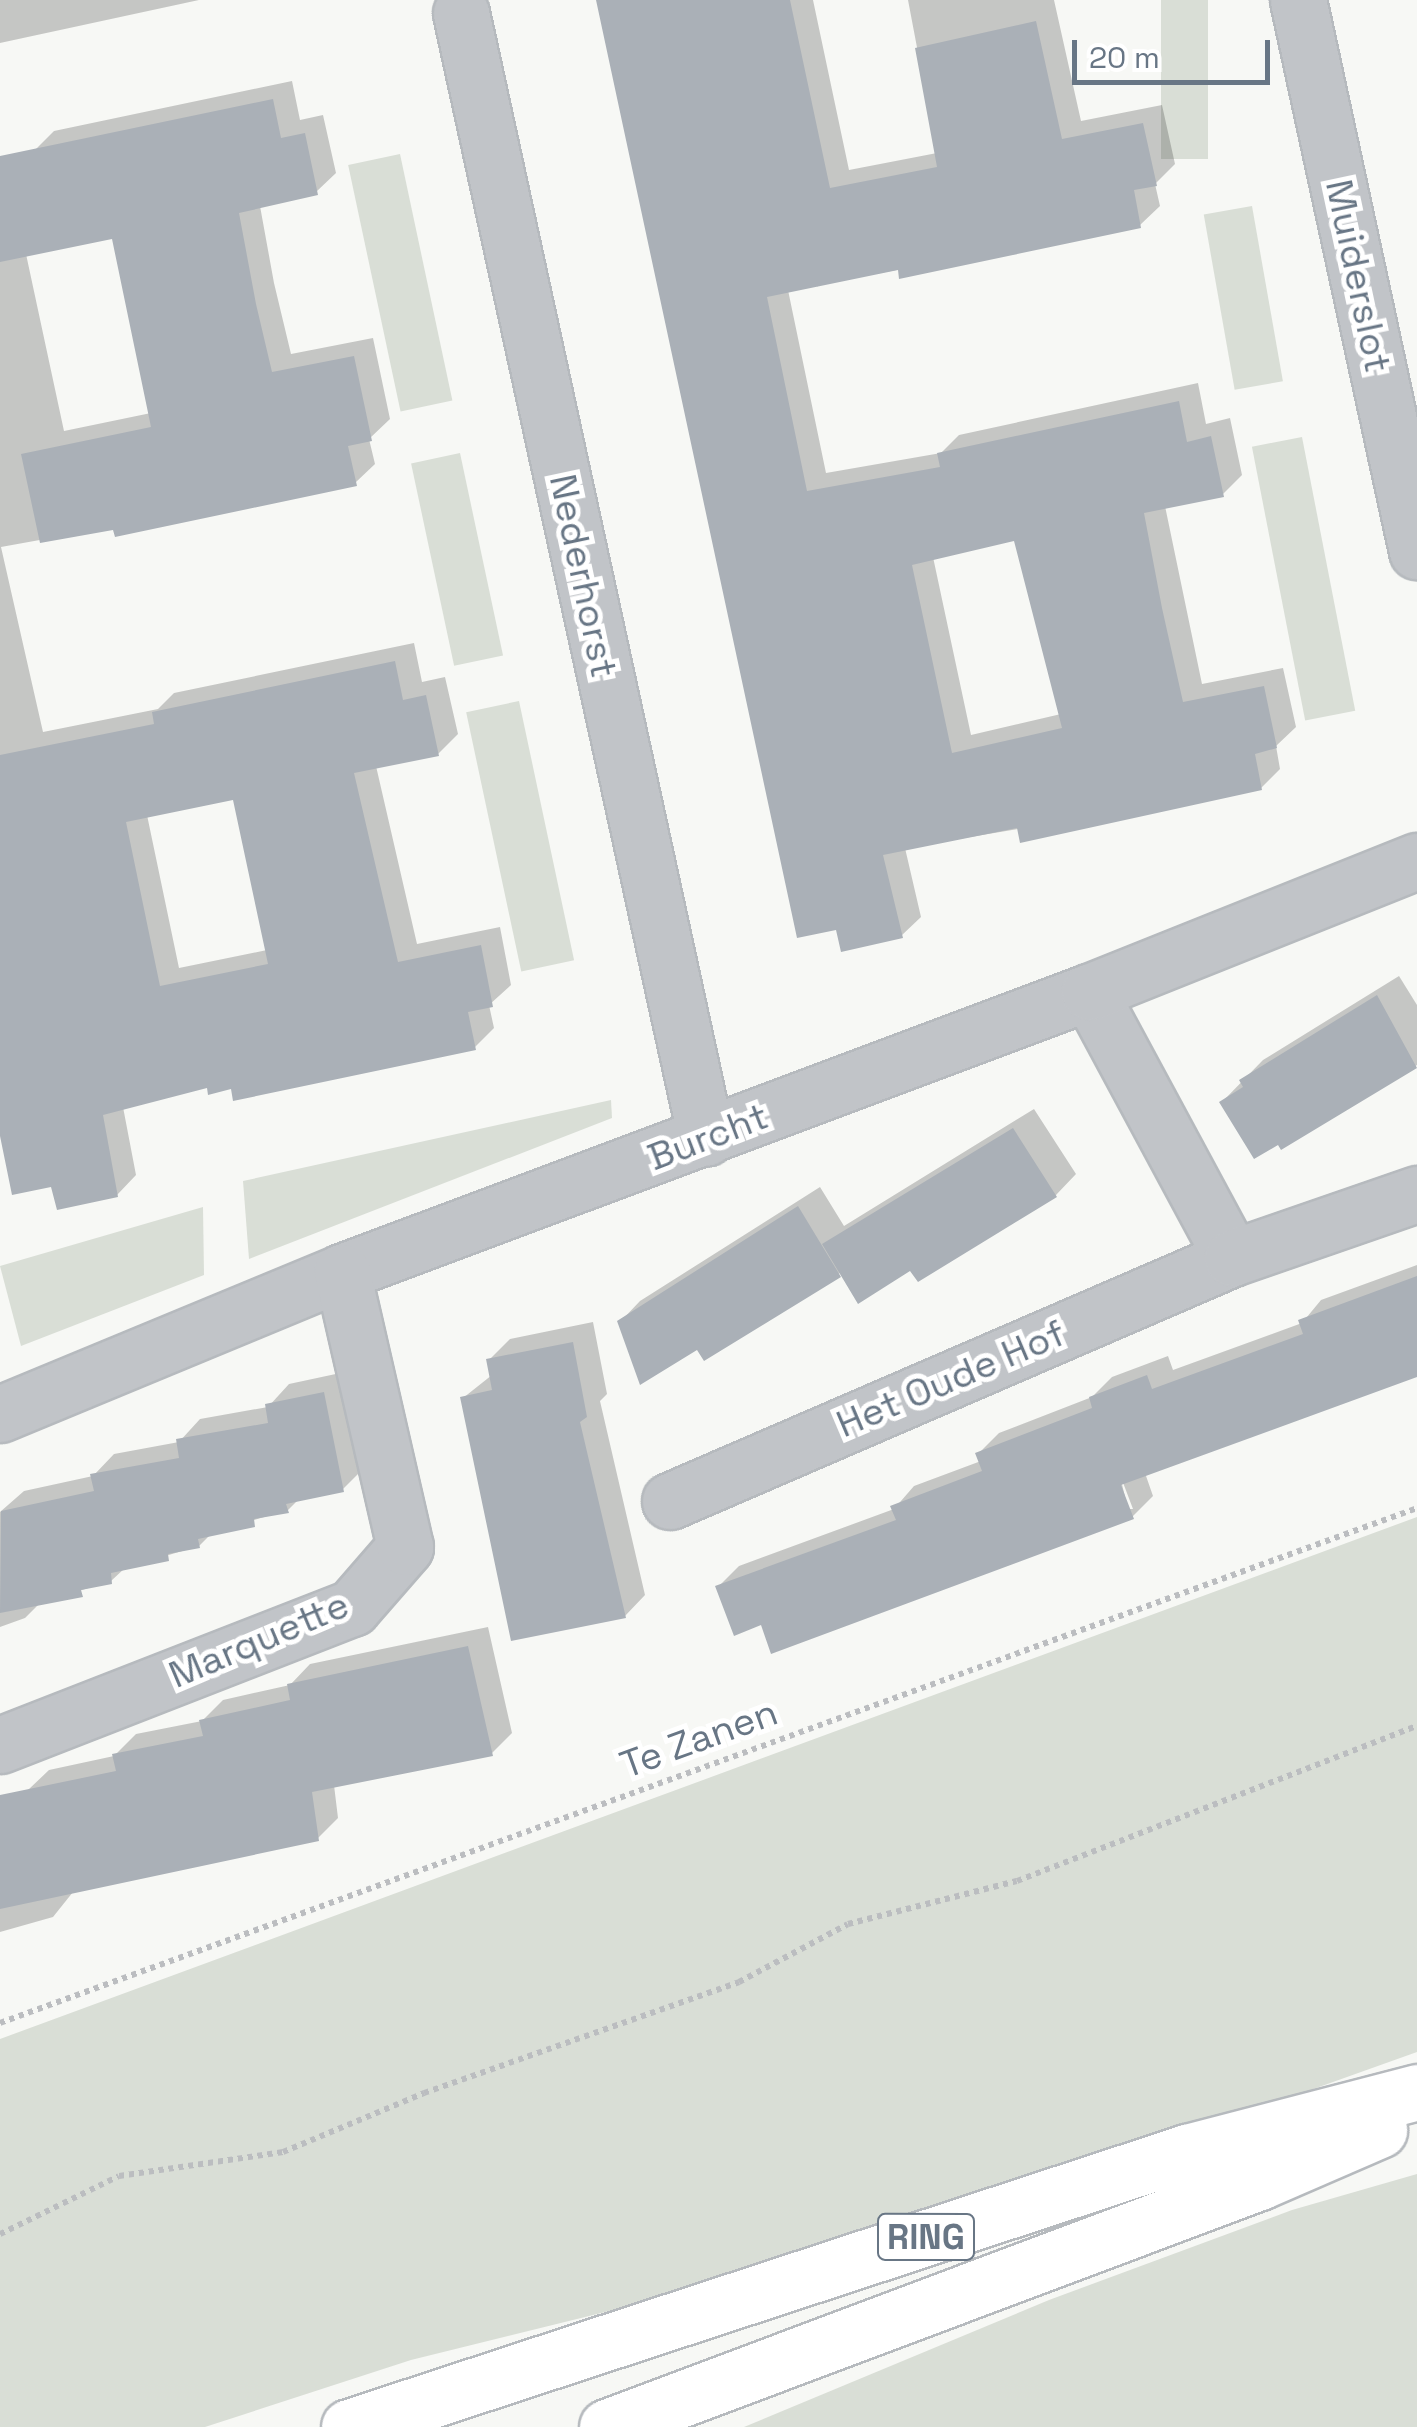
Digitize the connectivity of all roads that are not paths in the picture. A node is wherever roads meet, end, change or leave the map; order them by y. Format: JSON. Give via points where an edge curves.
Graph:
{"nodes":[{"id":1,"x":1298,"y":0,"type":"edge"},
{"id":2,"x":461,"y":13,"type":"dead end"},
{"id":3,"x":1417,"y":552,"type":"edge"},
{"id":4,"x":1417,"y":860,"type":"edge"},
{"id":5,"x":1089,"y":992,"type":"junction"},
{"id":6,"x":706,"y":1138,"type":"junction"},
{"id":7,"x":1417,"y":1194,"type":"edge"},
{"id":8,"x":1232,"y":1258,"type":"junction"},
{"id":9,"x":342,"y":1272,"type":"junction"},
{"id":10,"x":0,"y":1414,"type":"edge"},
{"id":11,"x":670,"y":1500,"type":"dead end"},
{"id":12,"x":0,"y":1745,"type":"edge"},
{"id":13,"x":1417,"y":2092,"type":"edge"},
{"id":14,"x":1417,"y":2114,"type":"edge"},
{"id":15,"x":349,"y":2427,"type":"edge"},
{"id":16,"x":607,"y":2427,"type":"edge"}],
"edges":[{"from":1,"to":3,"type":"street","name":"Muiderslot"},
{"from":2,"to":6,"type":"street","name":"Nederhorst"},
{"from":4,"to":5,"type":"street","name":"Burcht"},
{"from":5,"to":6,"type":"street","name":"Burcht"},
{"from":5,"to":8,"type":"street"},
{"from":6,"to":9,"type":"street","name":"Burcht"},
{"from":7,"to":8,"type":"street","name":"Het Oude Hof"},
{"from":8,"to":11,"type":"street","name":"Het Oude Hof"},
{"from":9,"to":10,"type":"street","name":"Burcht"},
{"from":9,"to":12,"type":"street","name":"Marquette","via":[[405,1547],[352,1608]]},
{"from":13,"to":15,"type":"main road","number":"RING","via":[[1187,2152]]},
{"from":14,"to":16,"type":"main road","number":"RING","via":[[1258,2182]]}]}
